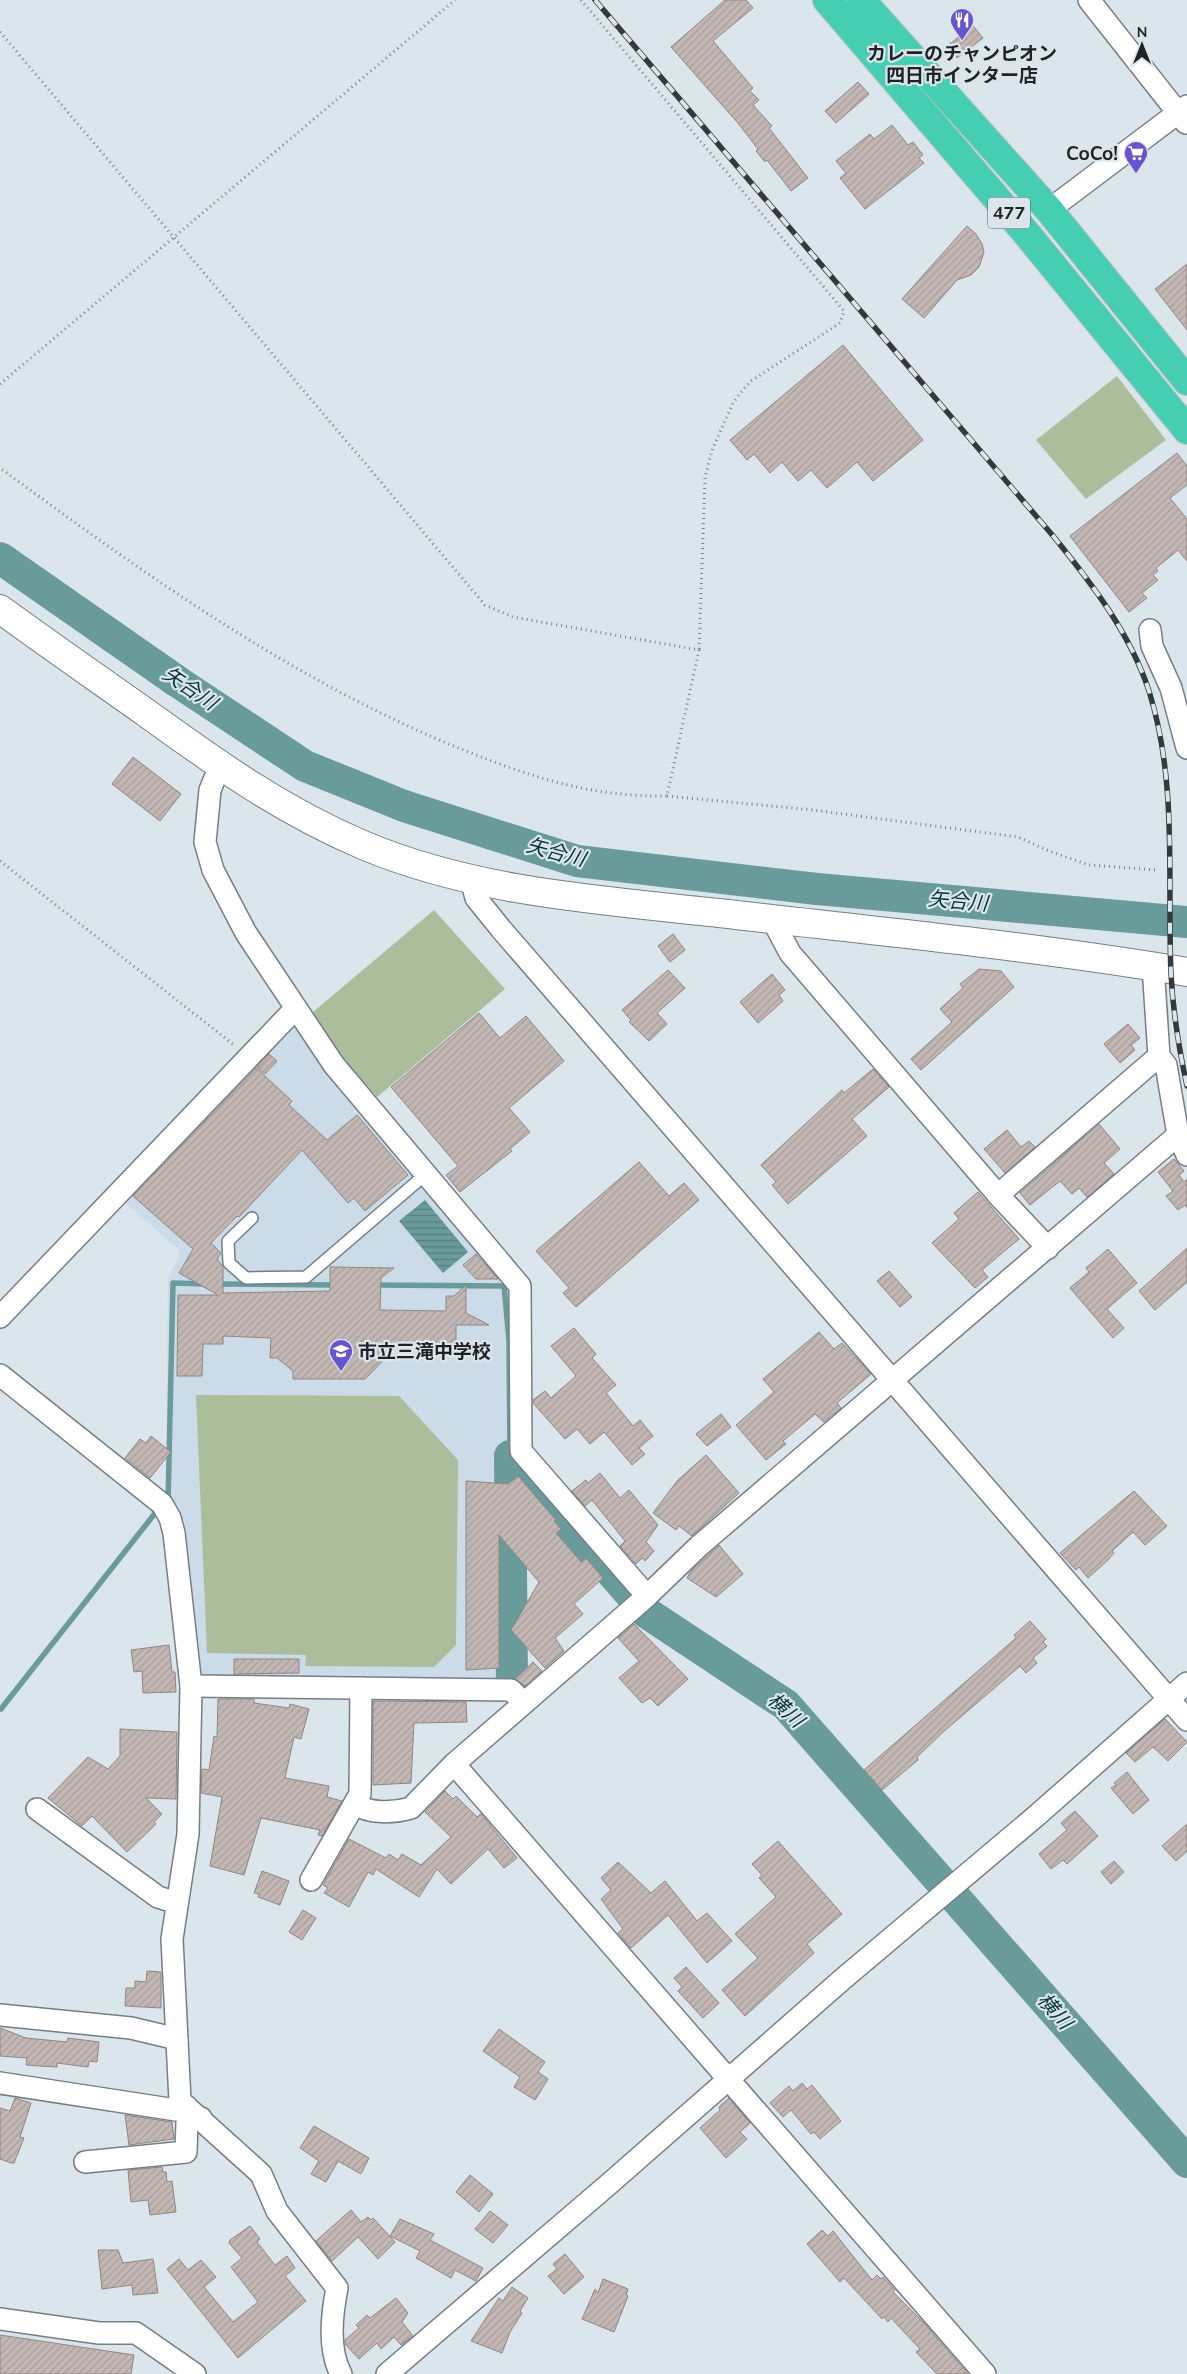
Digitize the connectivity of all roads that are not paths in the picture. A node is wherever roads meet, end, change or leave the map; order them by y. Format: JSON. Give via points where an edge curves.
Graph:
{"nodes":[{"id":1,"x":827,"y":0,"type":"edge"},
{"id":2,"x":861,"y":0,"type":"edge"},
{"id":3,"x":1089,"y":0,"type":"edge"},
{"id":4,"x":1184,"y":114,"type":"edge"},
{"id":5,"x":1049,"y":210,"type":"junction"},
{"id":6,"x":1187,"y":381,"type":"edge"},
{"id":7,"x":1187,"y":430,"type":"edge"},
{"id":8,"x":0,"y":609,"type":"edge"},
{"id":9,"x":1150,"y":630,"type":"dead end"},
{"id":10,"x":1187,"y":748,"type":"edge"},
{"id":11,"x":220,"y":766,"type":"junction"},
{"id":12,"x":471,"y":879,"type":"junction"},
{"id":13,"x":772,"y":919,"type":"junction"},
{"id":14,"x":1153,"y":966,"type":"junction"},
{"id":15,"x":1187,"y":972,"type":"edge"},
{"id":16,"x":295,"y":1009,"type":"junction"},
{"id":17,"x":1159,"y":1056,"type":"junction"},
{"id":18,"x":1178,"y":1136,"type":"junction"},
{"id":19,"x":1187,"y":1155,"type":"edge"},
{"id":20,"x":426,"y":1174,"type":"junction"},
{"id":21,"x":998,"y":1195,"type":"junction"},
{"id":22,"x":252,"y":1218,"type":"dead end"},
{"id":23,"x":1048,"y":1248,"type":"junction"},
{"id":24,"x":0,"y":1317,"type":"edge"},
{"id":25,"x":0,"y":1375,"type":"edge"},
{"id":26,"x":894,"y":1380,"type":"junction"},
{"id":27,"x":643,"y":1600,"type":"junction"},
{"id":28,"x":1187,"y":1683,"type":"edge"},
{"id":29,"x":191,"y":1686,"type":"junction"},
{"id":30,"x":360,"y":1688,"type":"junction"},
{"id":31,"x":1169,"y":1699,"type":"junction"},
{"id":32,"x":523,"y":1702,"type":"junction"},
{"id":33,"x":1187,"y":1720,"type":"edge"},
{"id":34,"x":454,"y":1764,"type":"junction"},
{"id":35,"x":354,"y":1804,"type":"junction"},
{"id":36,"x":37,"y":1809,"type":"dead end"},
{"id":37,"x":311,"y":1880,"type":"dead end"},
{"id":38,"x":177,"y":1903,"type":"junction"},
{"id":39,"x":0,"y":2015,"type":"edge"},
{"id":40,"x":177,"y":2039,"type":"junction"},
{"id":41,"x":729,"y":2079,"type":"junction"},
{"id":42,"x":0,"y":2083,"type":"edge"},
{"id":43,"x":194,"y":2112,"type":"junction"},
{"id":44,"x":85,"y":2162,"type":"dead end"},
{"id":45,"x":0,"y":2320,"type":"edge"},
{"id":46,"x":195,"y":2374,"type":"edge"},
{"id":47,"x":341,"y":2374,"type":"edge"},
{"id":48,"x":386,"y":2374,"type":"edge"},
{"id":49,"x":985,"y":2374,"type":"edge"}],
"edges":[{"from":1,"to":7,"type":"highway","number":"477","via":[[1027,234]]},
{"from":2,"to":5,"type":"highway","number":"477"},
{"from":3,"to":4,"type":"street"},
{"from":4,"to":5,"type":"street"},
{"from":5,"to":6,"type":"highway","number":"477"},
{"from":8,"to":11,"type":"street"},
{"from":9,"to":10,"type":"street","via":[[1152,646],[1170,688]]},
{"from":11,"to":12,"type":"street","via":[[271,800],[366,846]]},
{"from":11,"to":16,"type":"street","via":[[210,790],[206,816],[208,856],[246,933]]},
{"from":12,"to":13,"type":"street","via":[[592,898]]},
{"from":12,"to":26,"type":"street","via":[[476,898],[501,929]]},
{"from":13,"to":14,"type":"street","via":[[998,944]]},
{"from":13,"to":21,"type":"street","via":[[790,953]]},
{"from":14,"to":15,"type":"street"},
{"from":14,"to":17,"type":"street"},
{"from":16,"to":20,"type":"street","via":[[334,1065]]},
{"from":16,"to":24,"type":"street"},
{"from":17,"to":18,"type":"street","via":[[1166,1064]]},
{"from":17,"to":21,"type":"street"},
{"from":18,"to":19,"type":"street"},
{"from":18,"to":23,"type":"street"},
{"from":20,"to":22,"type":"lane","via":[[306,1277],[246,1278],[229,1263],[228,1241]]},
{"from":20,"to":27,"type":"street","via":[[520,1286],[521,1451]]},
{"from":21,"to":23,"type":"street"},
{"from":23,"to":26,"type":"street"},
{"from":25,"to":29,"type":"street","via":[[162,1504],[174,1533]]},
{"from":26,"to":27,"type":"street","via":[[699,1546]]},
{"from":26,"to":31,"type":"street"},
{"from":27,"to":32,"type":"street"},
{"from":28,"to":31,"type":"street"},
{"from":29,"to":30,"type":"street"},
{"from":29,"to":38,"type":"street","via":[[188,1834]]},
{"from":30,"to":32,"type":"street","via":[[511,1690]]},
{"from":30,"to":35,"type":"street","via":[[361,1789]]},
{"from":31,"to":33,"type":"street"},
{"from":31,"to":41,"type":"street"},
{"from":32,"to":34,"type":"street"},
{"from":34,"to":35,"type":"street","via":[[411,1808],[376,1811]]},
{"from":34,"to":41,"type":"street"},
{"from":35,"to":37,"type":"street"},
{"from":36,"to":38,"type":"street","via":[[158,1897]]},
{"from":38,"to":40,"type":"street","via":[[172,1939]]},
{"from":39,"to":40,"type":"street","via":[[131,2028]]},
{"from":40,"to":43,"type":"street","via":[[180,2101]]},
{"from":41,"to":48,"type":"street"},
{"from":41,"to":49,"type":"street"},
{"from":42,"to":43,"type":"street"},
{"from":43,"to":44,"type":"street","via":[[187,2122],[186,2152]]},
{"from":43,"to":47,"type":"street","via":[[261,2174],[277,2211],[337,2288],[332,2312],[336,2366]]},
{"from":45,"to":46,"type":"street","via":[[98,2333],[136,2332]]}]}
